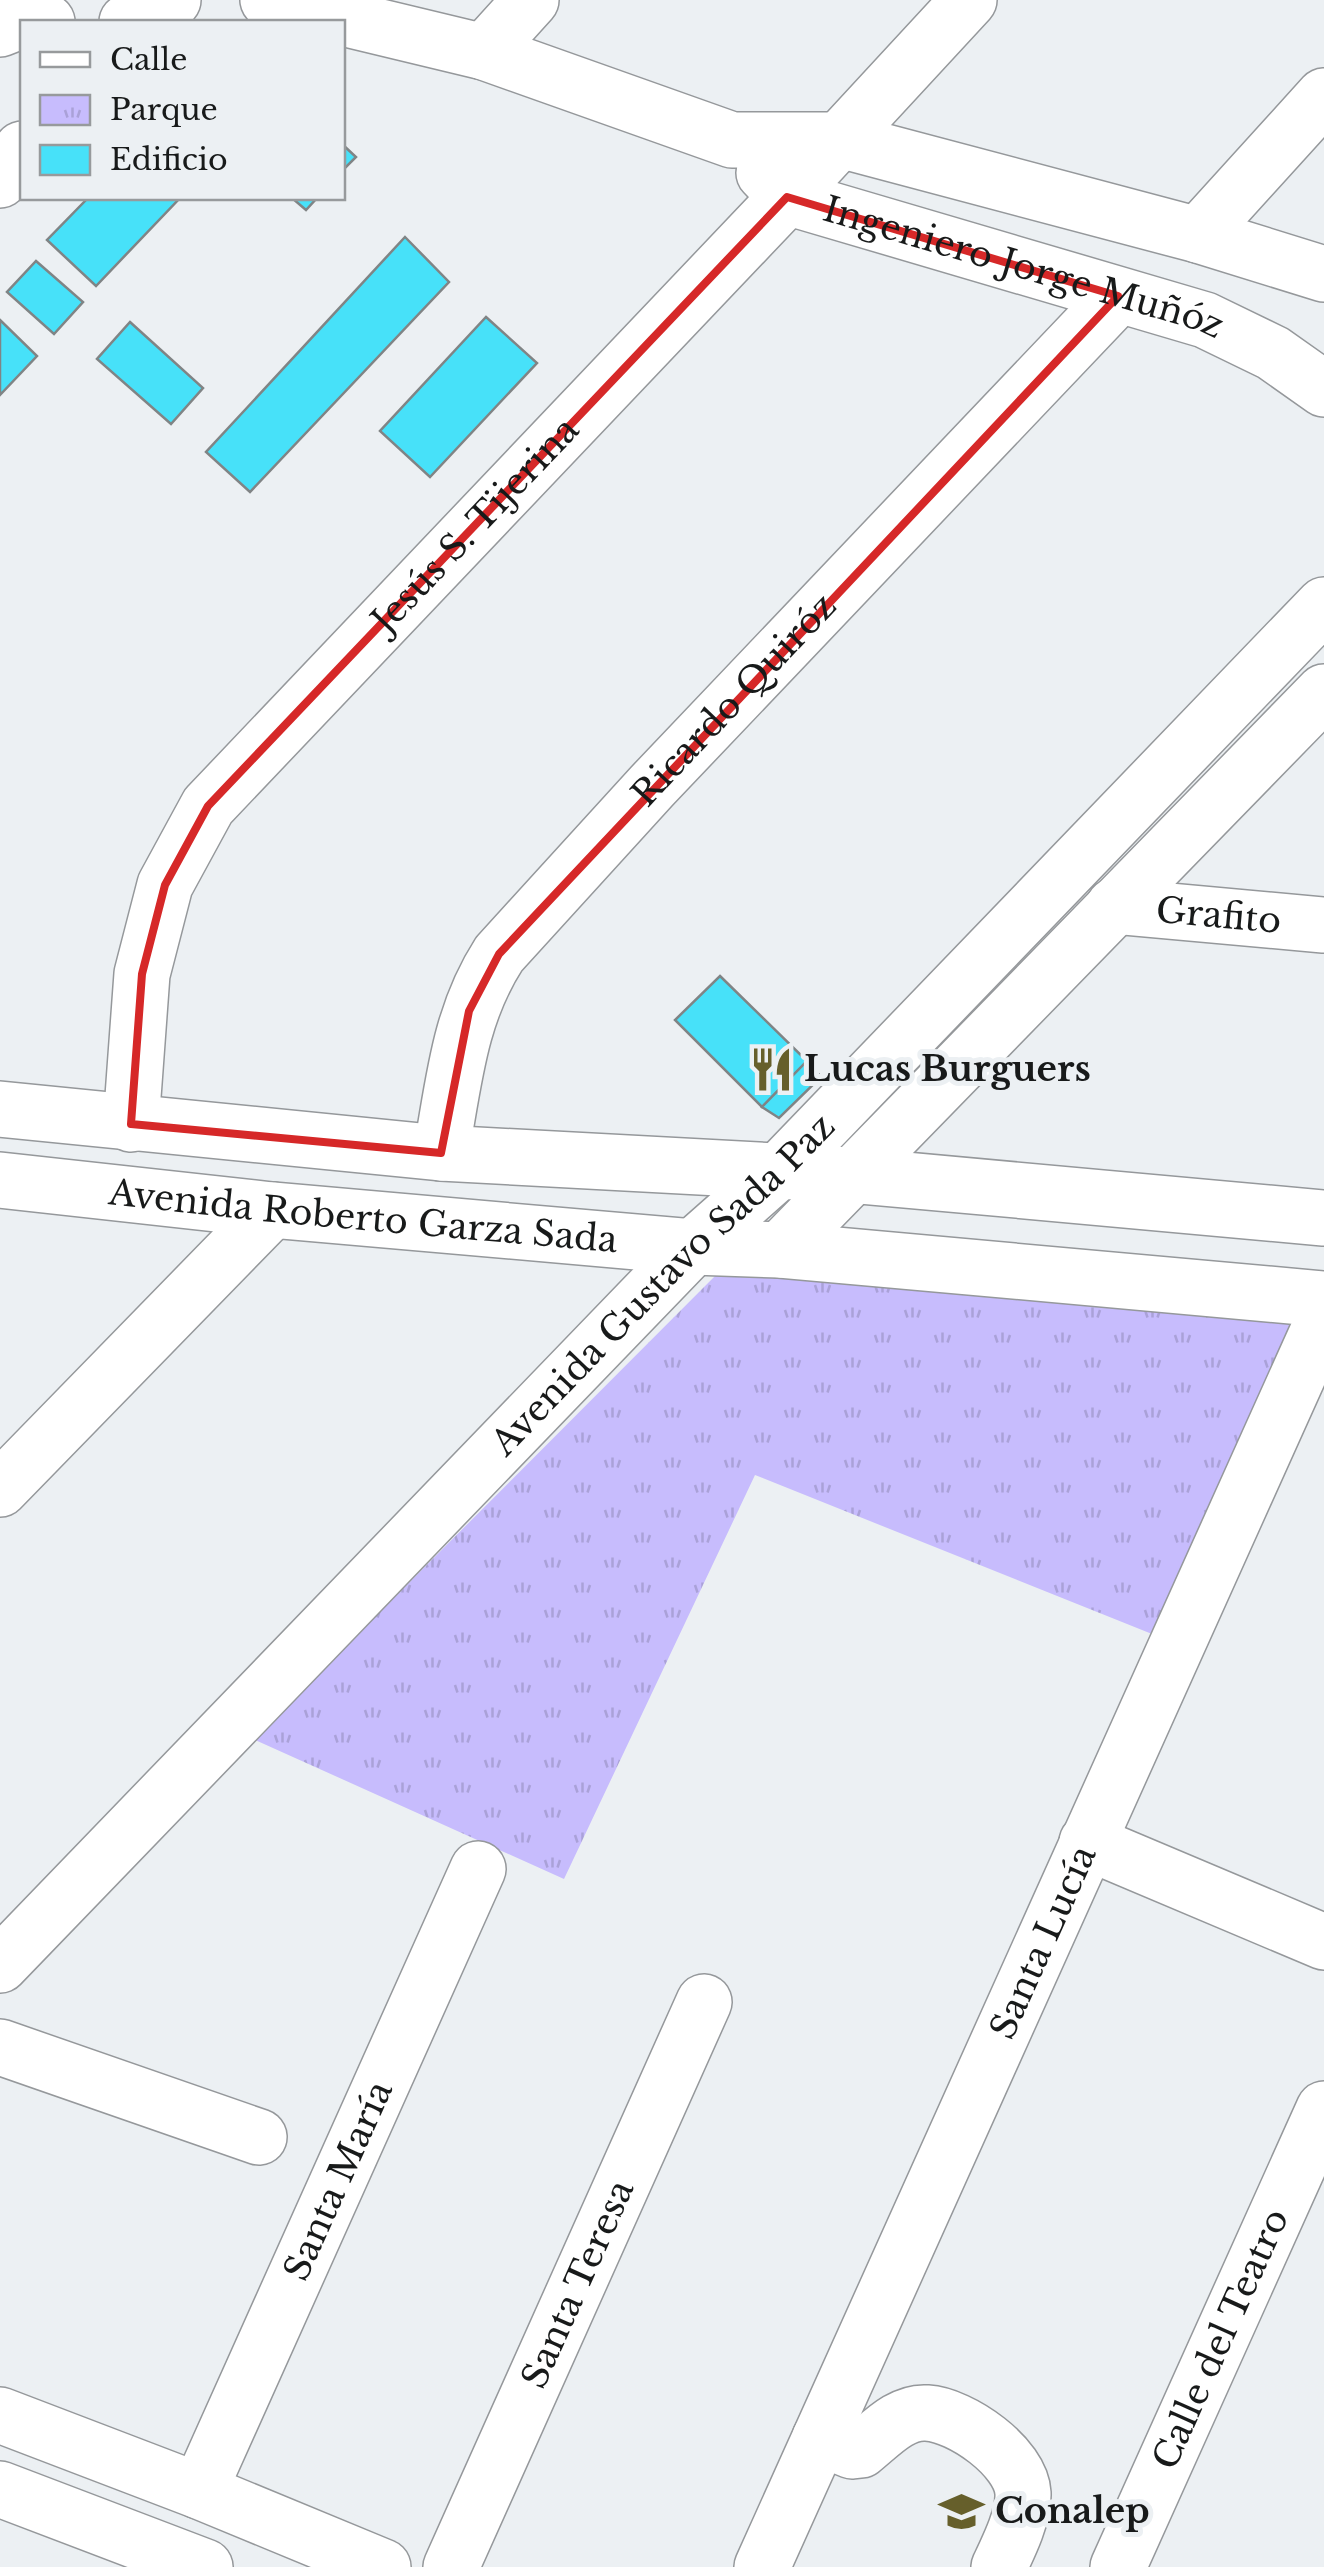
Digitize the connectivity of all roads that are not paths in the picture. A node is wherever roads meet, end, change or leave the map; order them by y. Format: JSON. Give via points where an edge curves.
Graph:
{"nodes":[{"id":1,"x":78,"y":0,"type":"edge"},
{"id":2,"x":173,"y":0,"type":"edge"},
{"id":3,"x":268,"y":0,"type":"edge"},
{"id":4,"x":531,"y":0,"type":"edge"},
{"id":5,"x":969,"y":0,"type":"edge"},
{"id":6,"x":28,"y":20,"type":"edge"},
{"id":7,"x":131,"y":20,"type":"edge"},
{"id":8,"x":484,"y":52,"type":"junction"},
{"id":9,"x":1324,"y":96,"type":"edge"},
{"id":10,"x":732,"y":140,"type":"junction"},
{"id":11,"x":840,"y":140,"type":"junction"},
{"id":12,"x":20,"y":149,"type":"edge"},
{"id":13,"x":0,"y":180,"type":"edge"},
{"id":14,"x":787,"y":197,"type":"junction"},
{"id":15,"x":1198,"y":235,"type":"junction"},
{"id":16,"x":1324,"y":274,"type":"edge"},
{"id":17,"x":1118,"y":296,"type":"junction"},
{"id":18,"x":1324,"y":389,"type":"edge"},
{"id":19,"x":1324,"y":606,"type":"edge"},
{"id":20,"x":1324,"y":692,"type":"edge"},
{"id":21,"x":1114,"y":906,"type":"junction"},
{"id":22,"x":1324,"y":925,"type":"edge"},
{"id":23,"x":0,"y":1110,"type":"edge"},
{"id":24,"x":131,"y":1124,"type":"junction"},
{"id":25,"x":441,"y":1153,"type":"junction"},
{"id":26,"x":779,"y":1171,"type":"junction"},
{"id":27,"x":850,"y":1175,"type":"junction"},
{"id":28,"x":0,"y":1180,"type":"edge"},
{"id":29,"x":272,"y":1210,"type":"junction"},
{"id":30,"x":1324,"y":1218,"type":"edge"},
{"id":31,"x":693,"y":1247,"type":"junction"},
{"id":32,"x":780,"y":1250,"type":"junction"},
{"id":33,"x":1324,"y":1299,"type":"edge"},
{"id":34,"x":1324,"y":1318,"type":"edge"},
{"id":35,"x":0,"y":1489,"type":"edge"},
{"id":36,"x":1087,"y":1842,"type":"junction"},
{"id":37,"x":478,"y":1869,"type":"dead end"},
{"id":38,"x":1324,"y":1942,"type":"edge"},
{"id":39,"x":0,"y":1965,"type":"edge"},
{"id":40,"x":704,"y":2002,"type":"dead end"},
{"id":41,"x":0,"y":2047,"type":"edge"},
{"id":42,"x":1324,"y":2109,"type":"edge"},
{"id":43,"x":259,"y":2137,"type":"dead end"},
{"id":44,"x":0,"y":2415,"type":"edge"},
{"id":45,"x":820,"y":2438,"type":"junction"},
{"id":46,"x":0,"y":2489,"type":"edge"},
{"id":47,"x":198,"y":2491,"type":"junction"},
{"id":48,"x":179,"y":2562,"type":"edge"},
{"id":49,"x":382,"y":2567,"type":"edge"},
{"id":50,"x":451,"y":2567,"type":"edge"},
{"id":51,"x":762,"y":2567,"type":"edge"},
{"id":52,"x":1000,"y":2567,"type":"edge"},
{"id":53,"x":1118,"y":2567,"type":"edge"}],
"edges":[{"from":1,"to":6,"type":"street"},
{"from":2,"to":7,"type":"street"},
{"from":3,"to":8,"type":"street","name":"Ingeniero Jorge Muñóz"},
{"from":4,"to":8,"type":"street"},
{"from":5,"to":11,"type":"street","name":"Jesús S. Tijerina"},
{"from":8,"to":10,"type":"street","name":"Ingeniero Jorge Muñóz"},
{"from":9,"to":15,"type":"street"},
{"from":10,"to":11,"type":"street","name":"Ingeniero Jorge Muñóz"},
{"from":10,"to":14,"type":"street","name":"Ingeniero Jorge Muñóz"},
{"from":11,"to":14,"type":"street","name":"Jesús S. Tijerina"},
{"from":11,"to":15,"type":"street","name":"Ingeniero Jorge Muñóz"},
{"from":12,"to":13,"type":"street"},
{"from":14,"to":17,"type":"street","name":"Ingeniero Jorge Muñóz"},
{"from":14,"to":24,"type":"street","name":"Jesús S. Tijerina","via":[[208,806],[165,885],[142,974]]},
{"from":15,"to":16,"type":"street","name":"Ingeniero Jorge Muñóz"},
{"from":17,"to":18,"type":"street","name":"Ingeniero Jorge Muñóz","via":[[1205,320],[1272,353]]},
{"from":17,"to":25,"type":"street","name":"Ricardo Quiróz","via":[[500,954],[469,1011]]},
{"from":19,"to":26,"type":"street","name":"Avenida Gustavo Sada Paz"},
{"from":20,"to":21,"type":"street","name":"Avenida Gustavo Sada Paz"},
{"from":21,"to":22,"type":"street","name":"Grafito"},
{"from":21,"to":27,"type":"street","name":"Avenida Gustavo Sada Paz"},
{"from":23,"to":24,"type":"street","name":"Avenida Roberto Garza Sada"},
{"from":24,"to":25,"type":"street","name":"Avenida Roberto Garza Sada"},
{"from":25,"to":26,"type":"street","name":"Avenida Roberto Garza Sada"},
{"from":26,"to":27,"type":"street","name":"Avenida Roberto Garza Sada"},
{"from":26,"to":31,"type":"street","name":"Avenida Gustavo Sada Paz"},
{"from":27,"to":30,"type":"street","name":"Avenida Roberto Garza Sada"},
{"from":27,"to":32,"type":"street","name":"Avenida Gustavo Sada Paz"},
{"from":28,"to":29,"type":"street","name":"Avenida Roberto Garza Sada"},
{"from":29,"to":31,"type":"street","name":"Avenida Roberto Garza Sada"},
{"from":29,"to":35,"type":"street"},
{"from":31,"to":32,"type":"street","name":"Avenida Roberto Garza Sada"},
{"from":31,"to":39,"type":"street","name":"Avenida Gustavo Sada Paz"},
{"from":32,"to":33,"type":"street","name":"Avenida Roberto Garza Sada"},
{"from":34,"to":36,"type":"street","name":"Santa Lucía"},
{"from":36,"to":38,"type":"street"},
{"from":36,"to":45,"type":"street","name":"Santa Lucía"},
{"from":37,"to":47,"type":"street","name":"Santa María"},
{"from":40,"to":50,"type":"street","name":"Santa Teresa"},
{"from":41,"to":43,"type":"street"},
{"from":42,"to":53,"type":"street","name":"Calle del Teatro"},
{"from":44,"to":47,"type":"street"},
{"from":45,"to":51,"type":"street","name":"Santa Lucía"},
{"from":45,"to":52,"type":"street","via":[[860,2450],[881,2430],[926,2412],[978,2433],[1014,2465],[1023,2492]]},
{"from":46,"to":48,"type":"street"},
{"from":47,"to":49,"type":"street"}]}
